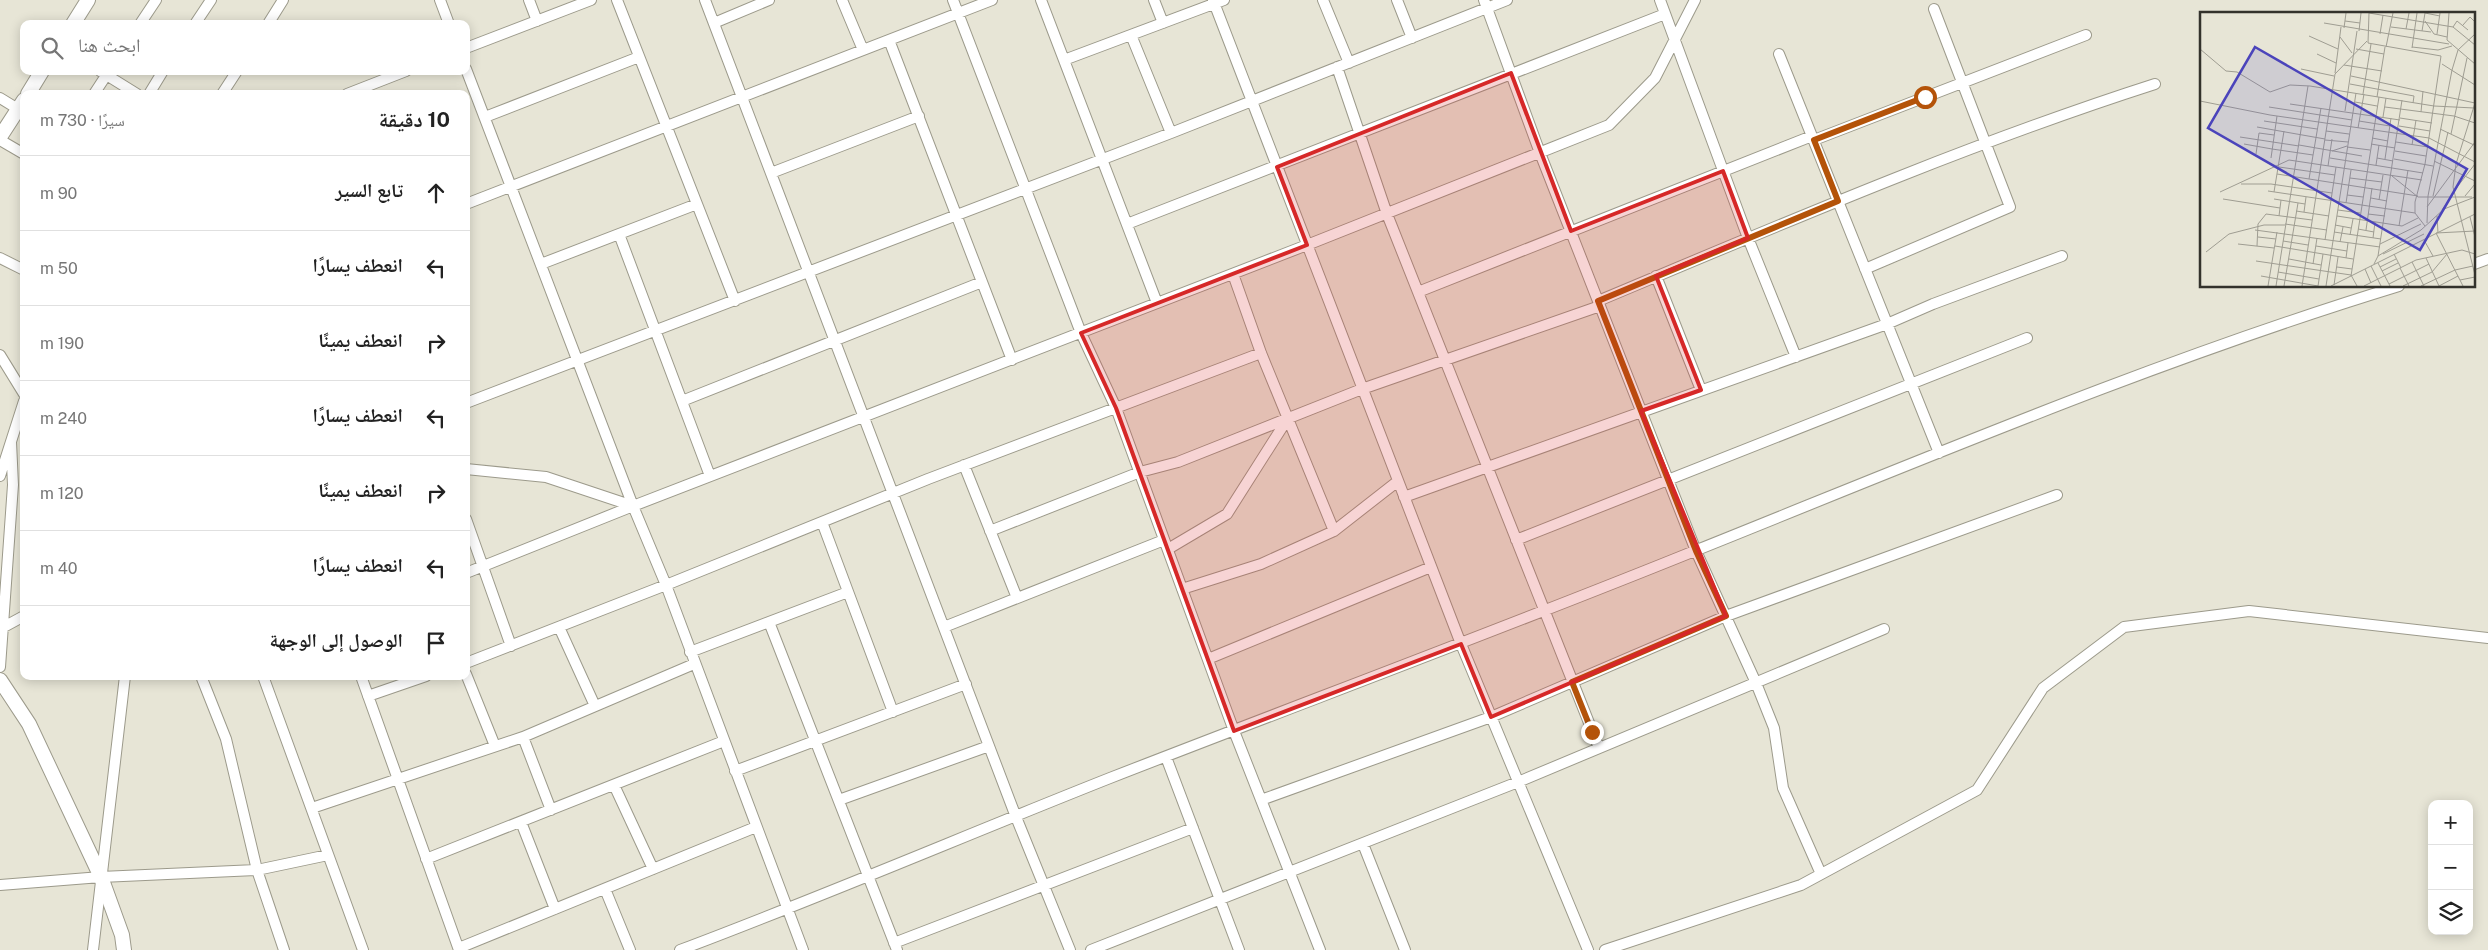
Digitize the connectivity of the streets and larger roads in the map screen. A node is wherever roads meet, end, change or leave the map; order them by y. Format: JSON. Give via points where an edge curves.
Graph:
{"nodes":[{"id":1,"x":88,"y":0,"type":"edge"},
{"id":2,"x":156,"y":0,"type":"edge"},
{"id":3,"x":211,"y":0,"type":"edge"},
{"id":4,"x":283,"y":0,"type":"edge"},
{"id":5,"x":440,"y":0,"type":"edge"},
{"id":6,"x":529,"y":0,"type":"edge"},
{"id":7,"x":591,"y":0,"type":"edge"},
{"id":8,"x":617,"y":0,"type":"edge"},
{"id":9,"x":705,"y":0,"type":"edge"},
{"id":10,"x":769,"y":0,"type":"edge"},
{"id":11,"x":842,"y":0,"type":"edge"},
{"id":12,"x":953,"y":0,"type":"edge"},
{"id":13,"x":992,"y":0,"type":"edge"},
{"id":14,"x":1041,"y":0,"type":"edge"},
{"id":15,"x":1154,"y":0,"type":"edge"},
{"id":16,"x":1323,"y":0,"type":"edge"},
{"id":17,"x":1397,"y":0,"type":"edge"},
{"id":18,"x":1507,"y":0,"type":"edge"},
{"id":19,"x":1660,"y":0,"type":"edge"},
{"id":20,"x":1695,"y":0,"type":"edge"},
{"id":21,"x":1217,"y":1,"type":"edge"},
{"id":22,"x":1485,"y":4,"type":"edge"},
{"id":23,"x":1934,"y":9,"type":"dead end"},
{"id":24,"x":958,"y":13,"type":"junction"},
{"id":25,"x":1665,"y":14,"type":"junction"},
{"id":26,"x":76,"y":20,"type":"edge"},
{"id":27,"x":143,"y":20,"type":"edge"},
{"id":28,"x":198,"y":20,"type":"edge"},
{"id":29,"x":270,"y":20,"type":"edge"},
{"id":30,"x":448,"y":20,"type":"edge"},
{"id":31,"x":537,"y":21,"type":"junction"},
{"id":32,"x":714,"y":22,"type":"junction"},
{"id":33,"x":1163,"y":23,"type":"junction"},
{"id":34,"x":1131,"y":35,"type":"junction"},
{"id":35,"x":2086,"y":35,"type":"dead end"},
{"id":36,"x":1412,"y":38,"type":"junction"},
{"id":37,"x":889,"y":40,"type":"junction"},
{"id":38,"x":1674,"y":41,"type":"junction"},
{"id":39,"x":470,"y":46,"type":"edge"},
{"id":40,"x":862,"y":50,"type":"junction"},
{"id":41,"x":1779,"y":54,"type":"dead end"},
{"id":42,"x":640,"y":57,"type":"junction"},
{"id":43,"x":1064,"y":60,"type":"junction"},
{"id":44,"x":1349,"y":63,"type":"junction"},
{"id":45,"x":1337,"y":68,"type":"junction"},
{"id":46,"x":1511,"y":73,"type":"junction"},
{"id":47,"x":40,"y":75,"type":"edge"},
{"id":48,"x":104,"y":75,"type":"edge"},
{"id":49,"x":109,"y":75,"type":"edge"},
{"id":50,"x":161,"y":75,"type":"edge"},
{"id":51,"x":234,"y":75,"type":"edge"},
{"id":52,"x":396,"y":75,"type":"edge"},
{"id":53,"x":468,"y":75,"type":"edge"},
{"id":54,"x":1962,"y":83,"type":"junction"},
{"id":55,"x":2155,"y":84,"type":"dead end"},
{"id":56,"x":30,"y":90,"type":"edge"},
{"id":57,"x":96,"y":90,"type":"edge"},
{"id":58,"x":131,"y":90,"type":"edge"},
{"id":59,"x":151,"y":90,"type":"edge"},
{"id":60,"x":225,"y":90,"type":"edge"},
{"id":61,"x":357,"y":90,"type":"edge"},
{"id":62,"x":742,"y":97,"type":"junction"},
{"id":63,"x":0,"y":98,"type":"edge"},
{"id":64,"x":1252,"y":101,"type":"junction"},
{"id":65,"x":20,"y":105,"type":"edge"},
{"id":66,"x":20,"y":107,"type":"edge"},
{"id":67,"x":919,"y":116,"type":"junction"},
{"id":68,"x":485,"y":117,"type":"junction"},
{"id":69,"x":667,"y":126,"type":"junction"},
{"id":70,"x":1171,"y":133,"type":"junction"},
{"id":71,"x":1360,"y":134,"type":"junction"},
{"id":72,"x":0,"y":138,"type":"edge"},
{"id":73,"x":1813,"y":138,"type":"junction"},
{"id":74,"x":1986,"y":144,"type":"junction"},
{"id":75,"x":20,"y":151,"type":"edge"},
{"id":76,"x":1540,"y":153,"type":"junction"},
{"id":77,"x":1102,"y":159,"type":"junction"},
{"id":78,"x":1277,"y":167,"type":"junction"},
{"id":79,"x":1723,"y":172,"type":"junction"},
{"id":80,"x":771,"y":173,"type":"junction"},
{"id":81,"x":511,"y":186,"type":"junction"},
{"id":82,"x":1026,"y":189,"type":"junction"},
{"id":83,"x":1838,"y":201,"type":"junction"},
{"id":84,"x":470,"y":202,"type":"edge"},
{"id":85,"x":697,"y":204,"type":"junction"},
{"id":86,"x":1387,"y":214,"type":"junction"},
{"id":87,"x":957,"y":216,"type":"junction"},
{"id":88,"x":1127,"y":224,"type":"junction"},
{"id":89,"x":1571,"y":231,"type":"junction"},
{"id":90,"x":620,"y":234,"type":"junction"},
{"id":91,"x":1748,"y":238,"type":"junction"},
{"id":92,"x":1307,"y":246,"type":"junction"},
{"id":93,"x":2062,"y":256,"type":"dead end"},
{"id":94,"x":0,"y":258,"type":"edge"},
{"id":95,"x":2488,"y":259,"type":"edge"},
{"id":96,"x":2476,"y":263,"type":"edge"},
{"id":97,"x":541,"y":264,"type":"junction"},
{"id":98,"x":20,"y":268,"type":"edge"},
{"id":99,"x":1865,"y":269,"type":"junction"},
{"id":100,"x":809,"y":273,"type":"junction"},
{"id":101,"x":1232,"y":274,"type":"junction"},
{"id":102,"x":1656,"y":276,"type":"junction"},
{"id":103,"x":982,"y":282,"type":"junction"},
{"id":104,"x":2393,"y":288,"type":"edge"},
{"id":105,"x":1418,"y":292,"type":"junction"},
{"id":106,"x":735,"y":301,"type":"junction"},
{"id":107,"x":1157,"y":303,"type":"junction"},
{"id":108,"x":1599,"y":303,"type":"junction"},
{"id":109,"x":1887,"y":324,"type":"junction"},
{"id":110,"x":656,"y":332,"type":"junction"},
{"id":111,"x":1081,"y":333,"type":"junction"},
{"id":112,"x":2027,"y":338,"type":"dead end"},
{"id":113,"x":835,"y":340,"type":"junction"},
{"id":114,"x":1261,"y":353,"type":"junction"},
{"id":115,"x":0,"y":355,"type":"edge"},
{"id":116,"x":1796,"y":357,"type":"junction"},
{"id":117,"x":1012,"y":360,"type":"junction"},
{"id":118,"x":1445,"y":360,"type":"junction"},
{"id":119,"x":578,"y":362,"type":"junction"},
{"id":120,"x":1910,"y":382,"type":"junction"},
{"id":121,"x":20,"y":388,"type":"edge"},
{"id":122,"x":1362,"y":389,"type":"junction"},
{"id":123,"x":1701,"y":390,"type":"junction"},
{"id":124,"x":682,"y":401,"type":"junction"},
{"id":125,"x":470,"y":402,"type":"edge"},
{"id":126,"x":1116,"y":408,"type":"junction"},
{"id":127,"x":1641,"y":411,"type":"junction"},
{"id":128,"x":20,"y":414,"type":"edge"},
{"id":129,"x":864,"y":417,"type":"junction"},
{"id":130,"x":1288,"y":418,"type":"junction"},
{"id":131,"x":11,"y":442,"type":"junction"},
{"id":132,"x":1939,"y":453,"type":"junction"},
{"id":133,"x":964,"y":465,"type":"junction"},
{"id":134,"x":1487,"y":467,"type":"junction"},
{"id":135,"x":470,"y":469,"type":"edge"},
{"id":136,"x":1140,"y":472,"type":"junction"},
{"id":137,"x":0,"y":476,"type":"edge"},
{"id":138,"x":710,"y":476,"type":"junction"},
{"id":139,"x":1668,"y":479,"type":"junction"},
{"id":140,"x":1398,"y":481,"type":"junction"},
{"id":141,"x":893,"y":493,"type":"junction"},
{"id":142,"x":2057,"y":495,"type":"dead end"},
{"id":143,"x":1404,"y":497,"type":"junction"},
{"id":144,"x":633,"y":506,"type":"junction"},
{"id":145,"x":822,"y":522,"type":"junction"},
{"id":146,"x":470,"y":529,"type":"edge"},
{"id":147,"x":1334,"y":530,"type":"junction"},
{"id":148,"x":990,"y":531,"type":"junction"},
{"id":149,"x":1516,"y":540,"type":"junction"},
{"id":150,"x":1166,"y":544,"type":"junction"},
{"id":151,"x":1696,"y":551,"type":"junction"},
{"id":152,"x":483,"y":566,"type":"junction"},
{"id":153,"x":1431,"y":567,"type":"junction"},
{"id":154,"x":470,"y":571,"type":"edge"},
{"id":155,"x":666,"y":585,"type":"junction"},
{"id":156,"x":1182,"y":589,"type":"junction"},
{"id":157,"x":848,"y":592,"type":"junction"},
{"id":158,"x":1017,"y":598,"type":"junction"},
{"id":159,"x":1544,"y":612,"type":"junction"},
{"id":160,"x":1726,"y":616,"type":"junction"},
{"id":161,"x":20,"y":618,"type":"edge"},
{"id":162,"x":769,"y":622,"type":"junction"},
{"id":163,"x":559,"y":627,"type":"junction"},
{"id":164,"x":944,"y":627,"type":"junction"},
{"id":165,"x":1,"y":628,"type":"edge"},
{"id":166,"x":1884,"y":629,"type":"dead end"},
{"id":167,"x":2488,"y":638,"type":"edge"},
{"id":168,"x":1461,"y":644,"type":"junction"},
{"id":169,"x":510,"y":646,"type":"junction"},
{"id":170,"x":690,"y":652,"type":"junction"},
{"id":171,"x":1208,"y":659,"type":"junction"},
{"id":172,"x":470,"y":661,"type":"edge"},
{"id":173,"x":694,"y":664,"type":"junction"},
{"id":174,"x":0,"y":667,"type":"edge"},
{"id":175,"x":0,"y":680,"type":"edge"},
{"id":176,"x":125,"y":680,"type":"edge"},
{"id":177,"x":203,"y":680,"type":"edge"},
{"id":178,"x":264,"y":680,"type":"edge"},
{"id":179,"x":362,"y":680,"type":"edge"},
{"id":180,"x":414,"y":680,"type":"edge"},
{"id":181,"x":468,"y":680,"type":"edge"},
{"id":182,"x":1572,"y":682,"type":"junction"},
{"id":183,"x":1756,"y":683,"type":"junction"},
{"id":184,"x":966,"y":684,"type":"junction"},
{"id":185,"x":368,"y":696,"type":"junction"},
{"id":186,"x":595,"y":706,"type":"junction"},
{"id":187,"x":893,"y":712,"type":"junction"},
{"id":188,"x":1491,"y":716,"type":"junction"},
{"id":189,"x":1234,"y":731,"type":"junction"},
{"id":190,"x":523,"y":737,"type":"junction"},
{"id":191,"x":724,"y":741,"type":"junction"},
{"id":192,"x":816,"y":741,"type":"junction"},
{"id":193,"x":496,"y":746,"type":"junction"},
{"id":194,"x":989,"y":746,"type":"junction"},
{"id":195,"x":1599,"y":748,"type":"junction"},
{"id":196,"x":1166,"y":757,"type":"junction"},
{"id":197,"x":735,"y":772,"type":"junction"},
{"id":198,"x":397,"y":780,"type":"junction"},
{"id":199,"x":1518,"y":782,"type":"junction"},
{"id":200,"x":614,"y":785,"type":"junction"},
{"id":201,"x":839,"y":800,"type":"junction"},
{"id":202,"x":1261,"y":800,"type":"junction"},
{"id":203,"x":312,"y":808,"type":"junction"},
{"id":204,"x":551,"y":810,"type":"junction"},
{"id":205,"x":1016,"y":817,"type":"junction"},
{"id":206,"x":521,"y":822,"type":"junction"},
{"id":207,"x":756,"y":827,"type":"junction"},
{"id":208,"x":1193,"y":828,"type":"junction"},
{"id":209,"x":1363,"y":844,"type":"junction"},
{"id":210,"x":328,"y":855,"type":"junction"},
{"id":211,"x":426,"y":859,"type":"junction"},
{"id":212,"x":653,"y":869,"type":"junction"},
{"id":213,"x":257,"y":870,"type":"junction"},
{"id":214,"x":1290,"y":873,"type":"junction"},
{"id":215,"x":1822,"y":874,"type":"junction"},
{"id":216,"x":101,"y":877,"type":"junction"},
{"id":217,"x":869,"y":877,"type":"junction"},
{"id":218,"x":0,"y":885,"type":"edge"},
{"id":219,"x":1044,"y":886,"type":"junction"},
{"id":220,"x":605,"y":889,"type":"junction"},
{"id":221,"x":1221,"y":900,"type":"junction"},
{"id":222,"x":555,"y":909,"type":"junction"},
{"id":223,"x":788,"y":910,"type":"junction"},
{"id":224,"x":896,"y":946,"type":"edge"},
{"id":225,"x":459,"y":949,"type":"edge"},
{"id":226,"x":93,"y":950,"type":"edge"},
{"id":227,"x":124,"y":950,"type":"edge"},
{"id":228,"x":284,"y":950,"type":"edge"},
{"id":229,"x":363,"y":950,"type":"edge"},
{"id":230,"x":630,"y":950,"type":"edge"},
{"id":231,"x":680,"y":950,"type":"edge"},
{"id":232,"x":803,"y":950,"type":"edge"},
{"id":233,"x":1070,"y":950,"type":"edge"},
{"id":234,"x":1091,"y":950,"type":"edge"},
{"id":235,"x":1239,"y":950,"type":"edge"},
{"id":236,"x":1320,"y":950,"type":"edge"},
{"id":237,"x":1405,"y":950,"type":"edge"},
{"id":238,"x":1588,"y":950,"type":"edge"},
{"id":239,"x":1604,"y":950,"type":"edge"}],
"edges":[{"from":1,"to":26,"type":"street"},
{"from":2,"to":27,"type":"street"},
{"from":3,"to":28,"type":"street"},
{"from":4,"to":29,"type":"street"},
{"from":5,"to":30,"type":"street"},
{"from":6,"to":31,"type":"street"},
{"from":7,"to":31,"type":"street"},
{"from":8,"to":42,"type":"street"},
{"from":9,"to":32,"type":"street"},
{"from":10,"to":32,"type":"street"},
{"from":11,"to":40,"type":"street"},
{"from":12,"to":24,"type":"street"},
{"from":13,"to":24,"type":"street"},
{"from":14,"to":43,"type":"street"},
{"from":15,"to":33,"type":"street"},
{"from":16,"to":44,"type":"street"},
{"from":17,"to":36,"type":"street"},
{"from":18,"to":22,"type":"street"},
{"from":19,"to":25,"type":"street"},
{"from":20,"to":38,"type":"street"},
{"from":21,"to":33,"type":"street"},
{"from":21,"to":64,"type":"street"},
{"from":22,"to":36,"type":"street"},
{"from":22,"to":46,"type":"street"},
{"from":23,"to":54,"type":"street"},
{"from":24,"to":37,"type":"street"},
{"from":24,"to":82,"type":"street"},
{"from":25,"to":38,"type":"street"},
{"from":25,"to":46,"type":"street"},
{"from":31,"to":39,"type":"street"},
{"from":32,"to":62,"type":"street"},
{"from":33,"to":34,"type":"street"},
{"from":34,"to":43,"type":"street"},
{"from":34,"to":70,"type":"street"},
{"from":35,"to":54,"type":"street"},
{"from":36,"to":44,"type":"street"},
{"from":37,"to":40,"type":"street"},
{"from":37,"to":67,"type":"street"},
{"from":38,"to":76,"type":"street","via":[[1655,78],[1609,125]]},
{"from":38,"to":79,"type":"street"},
{"from":40,"to":62,"type":"street"},
{"from":41,"to":73,"type":"street"},
{"from":42,"to":68,"type":"street"},
{"from":42,"to":69,"type":"street"},
{"from":43,"to":77,"type":"street"},
{"from":44,"to":45,"type":"street"},
{"from":45,"to":64,"type":"street"},
{"from":45,"to":71,"type":"street"},
{"from":46,"to":71,"type":"street"},
{"from":46,"to":76,"type":"street"},
{"from":47,"to":56,"type":"street"},
{"from":48,"to":57,"type":"street"},
{"from":49,"to":58,"type":"street"},
{"from":50,"to":59,"type":"street"},
{"from":51,"to":60,"type":"street"},
{"from":52,"to":61,"type":"street"},
{"from":53,"to":68,"type":"street"},
{"from":54,"to":73,"type":"street"},
{"from":54,"to":74,"type":"street"},
{"from":55,"to":74,"type":"street","via":[[2068,112]]},
{"from":62,"to":69,"type":"street"},
{"from":62,"to":80,"type":"street"},
{"from":63,"to":65,"type":"street"},
{"from":64,"to":70,"type":"street"},
{"from":64,"to":78,"type":"street"},
{"from":66,"to":72,"type":"street"},
{"from":67,"to":80,"type":"street"},
{"from":67,"to":87,"type":"street"},
{"from":68,"to":81,"type":"street"},
{"from":69,"to":81,"type":"street"},
{"from":69,"to":85,"type":"street"},
{"from":70,"to":77,"type":"street"},
{"from":71,"to":78,"type":"street"},
{"from":71,"to":86,"type":"street"},
{"from":72,"to":75,"type":"street"},
{"from":73,"to":79,"type":"street"},
{"from":73,"to":83,"type":"street"},
{"from":74,"to":83,"type":"street"},
{"from":74,"to":99,"type":"street","via":[[2010,207]]},
{"from":76,"to":86,"type":"street"},
{"from":76,"to":89,"type":"street"},
{"from":77,"to":82,"type":"street"},
{"from":77,"to":88,"type":"street"},
{"from":78,"to":88,"type":"street"},
{"from":78,"to":92,"type":"street"},
{"from":79,"to":89,"type":"street"},
{"from":79,"to":91,"type":"street"},
{"from":80,"to":100,"type":"street"},
{"from":81,"to":84,"type":"street"},
{"from":81,"to":97,"type":"street"},
{"from":82,"to":87,"type":"street"},
{"from":82,"to":111,"type":"street"},
{"from":83,"to":91,"type":"street"},
{"from":83,"to":99,"type":"street"},
{"from":85,"to":90,"type":"street"},
{"from":85,"to":106,"type":"street"},
{"from":86,"to":92,"type":"street"},
{"from":86,"to":105,"type":"street"},
{"from":87,"to":100,"type":"street"},
{"from":87,"to":103,"type":"street"},
{"from":88,"to":107,"type":"street"},
{"from":89,"to":105,"type":"street"},
{"from":89,"to":108,"type":"street"},
{"from":90,"to":97,"type":"street"},
{"from":90,"to":110,"type":"street"},
{"from":91,"to":102,"type":"street"},
{"from":91,"to":116,"type":"street"},
{"from":92,"to":101,"type":"street"},
{"from":92,"to":122,"type":"street"},
{"from":93,"to":109,"type":"street"},
{"from":94,"to":98,"type":"street"},
{"from":95,"to":96,"type":"street"},
{"from":97,"to":119,"type":"street"},
{"from":99,"to":109,"type":"street"},
{"from":100,"to":106,"type":"street"},
{"from":100,"to":113,"type":"street"},
{"from":101,"to":107,"type":"street"},
{"from":101,"to":114,"type":"street"},
{"from":102,"to":108,"type":"street"},
{"from":102,"to":123,"type":"street"},
{"from":103,"to":113,"type":"street"},
{"from":103,"to":117,"type":"street"},
{"from":104,"to":132,"type":"street","via":[[2304,315]]},
{"from":105,"to":118,"type":"street"},
{"from":106,"to":110,"type":"street"},
{"from":107,"to":111,"type":"street"},
{"from":108,"to":118,"type":"street"},
{"from":108,"to":127,"type":"street"},
{"from":109,"to":116,"type":"street"},
{"from":109,"to":120,"type":"street"},
{"from":110,"to":119,"type":"street"},
{"from":110,"to":124,"type":"street"},
{"from":111,"to":117,"type":"street"},
{"from":111,"to":126,"type":"street"},
{"from":112,"to":120,"type":"street"},
{"from":113,"to":124,"type":"street"},
{"from":113,"to":129,"type":"street"},
{"from":114,"to":126,"type":"street"},
{"from":114,"to":130,"type":"street"},
{"from":115,"to":121,"type":"street"},
{"from":116,"to":123,"type":"street"},
{"from":117,"to":129,"type":"street"},
{"from":118,"to":122,"type":"street"},
{"from":118,"to":134,"type":"street"},
{"from":119,"to":125,"type":"street"},
{"from":119,"to":144,"type":"street"},
{"from":120,"to":132,"type":"street"},
{"from":120,"to":139,"type":"street"},
{"from":122,"to":130,"type":"street"},
{"from":122,"to":140,"type":"street"},
{"from":123,"to":127,"type":"street"},
{"from":124,"to":138,"type":"street"},
{"from":126,"to":133,"type":"street"},
{"from":126,"to":136,"type":"street"},
{"from":127,"to":134,"type":"street"},
{"from":127,"to":139,"type":"street"},
{"from":128,"to":131,"type":"street"},
{"from":129,"to":138,"type":"street"},
{"from":129,"to":141,"type":"street"},
{"from":130,"to":136,"type":"street","via":[[1178,462]]},
{"from":130,"to":147,"type":"street"},
{"from":130,"to":150,"type":"street","via":[[1227,514]]},
{"from":131,"to":137,"type":"street"},
{"from":131,"to":165,"type":"street","via":[[13,485]]},
{"from":132,"to":151,"type":"street"},
{"from":133,"to":141,"type":"street"},
{"from":133,"to":148,"type":"street"},
{"from":134,"to":143,"type":"street"},
{"from":134,"to":149,"type":"street"},
{"from":135,"to":144,"type":"street","via":[[546,478]]},
{"from":136,"to":148,"type":"street"},
{"from":136,"to":150,"type":"street"},
{"from":138,"to":144,"type":"street"},
{"from":139,"to":149,"type":"street"},
{"from":139,"to":151,"type":"street"},
{"from":140,"to":143,"type":"street"},
{"from":140,"to":147,"type":"street"},
{"from":141,"to":145,"type":"street"},
{"from":141,"to":164,"type":"street"},
{"from":142,"to":160,"type":"street"},
{"from":143,"to":153,"type":"street"},
{"from":144,"to":152,"type":"street"},
{"from":144,"to":155,"type":"street"},
{"from":145,"to":155,"type":"street"},
{"from":145,"to":157,"type":"street"},
{"from":146,"to":152,"type":"street"},
{"from":147,"to":156,"type":"street","via":[[1261,564]]},
{"from":148,"to":158,"type":"street"},
{"from":149,"to":159,"type":"street"},
{"from":150,"to":156,"type":"street"},
{"from":150,"to":158,"type":"street"},
{"from":151,"to":159,"type":"street"},
{"from":151,"to":160,"type":"street"},
{"from":152,"to":154,"type":"street"},
{"from":152,"to":169,"type":"street"},
{"from":153,"to":168,"type":"street"},
{"from":153,"to":171,"type":"street"},
{"from":155,"to":163,"type":"street"},
{"from":155,"to":170,"type":"street"},
{"from":156,"to":171,"type":"street"},
{"from":157,"to":162,"type":"street"},
{"from":157,"to":187,"type":"street"},
{"from":158,"to":164,"type":"street"},
{"from":159,"to":168,"type":"street"},
{"from":159,"to":182,"type":"street"},
{"from":160,"to":182,"type":"street"},
{"from":160,"to":183,"type":"street"},
{"from":161,"to":165,"type":"street"},
{"from":162,"to":170,"type":"street"},
{"from":162,"to":192,"type":"street"},
{"from":163,"to":169,"type":"street"},
{"from":163,"to":186,"type":"street"},
{"from":164,"to":184,"type":"street"},
{"from":165,"to":174,"type":"street"},
{"from":166,"to":183,"type":"street"},
{"from":167,"to":215,"type":"street","via":[[2249,611],[2124,627],[2043,688],[1977,790]]},
{"from":168,"to":188,"type":"street"},
{"from":168,"to":189,"type":"street"},
{"from":169,"to":172,"type":"street"},
{"from":170,"to":173,"type":"street"},
{"from":171,"to":189,"type":"street"},
{"from":173,"to":186,"type":"street"},
{"from":173,"to":191,"type":"street"},
{"from":175,"to":216,"type":"street","via":[[29,724]]},
{"from":176,"to":216,"type":"street"},
{"from":177,"to":213,"type":"street","via":[[226,739]]},
{"from":178,"to":203,"type":"street"},
{"from":179,"to":185,"type":"street"},
{"from":180,"to":185,"type":"street"},
{"from":181,"to":193,"type":"street"},
{"from":182,"to":188,"type":"street"},
{"from":182,"to":195,"type":"street"},
{"from":183,"to":195,"type":"street"},
{"from":183,"to":215,"type":"street","via":[[1774,728],[1783,788]]},
{"from":184,"to":187,"type":"street"},
{"from":184,"to":194,"type":"street"},
{"from":185,"to":198,"type":"street"},
{"from":186,"to":190,"type":"street"},
{"from":187,"to":192,"type":"street"},
{"from":188,"to":199,"type":"street"},
{"from":188,"to":202,"type":"street"},
{"from":189,"to":196,"type":"street"},
{"from":189,"to":202,"type":"street"},
{"from":190,"to":193,"type":"street"},
{"from":190,"to":204,"type":"street"},
{"from":191,"to":197,"type":"street"},
{"from":191,"to":200,"type":"street"},
{"from":192,"to":197,"type":"street"},
{"from":192,"to":201,"type":"street"},
{"from":193,"to":198,"type":"street"},
{"from":194,"to":201,"type":"street"},
{"from":194,"to":205,"type":"street"},
{"from":195,"to":199,"type":"street"},
{"from":196,"to":205,"type":"street"},
{"from":196,"to":208,"type":"street"},
{"from":197,"to":207,"type":"street"},
{"from":198,"to":203,"type":"street"},
{"from":198,"to":211,"type":"street"},
{"from":199,"to":209,"type":"street"},
{"from":199,"to":238,"type":"street"},
{"from":200,"to":204,"type":"street"},
{"from":200,"to":212,"type":"street"},
{"from":201,"to":217,"type":"street"},
{"from":202,"to":214,"type":"street"},
{"from":203,"to":210,"type":"street"},
{"from":204,"to":206,"type":"street"},
{"from":205,"to":217,"type":"street"},
{"from":205,"to":219,"type":"street"},
{"from":206,"to":211,"type":"street"},
{"from":206,"to":222,"type":"street"},
{"from":207,"to":212,"type":"street"},
{"from":207,"to":223,"type":"street"},
{"from":208,"to":219,"type":"street"},
{"from":208,"to":221,"type":"street"},
{"from":209,"to":214,"type":"street"},
{"from":209,"to":237,"type":"street"},
{"from":210,"to":213,"type":"street"},
{"from":210,"to":229,"type":"street"},
{"from":211,"to":225,"type":"street"},
{"from":212,"to":220,"type":"street"},
{"from":213,"to":216,"type":"street"},
{"from":213,"to":228,"type":"street"},
{"from":214,"to":221,"type":"street"},
{"from":214,"to":236,"type":"street"},
{"from":215,"to":239,"type":"street","via":[[1801,885]]},
{"from":216,"to":218,"type":"street"},
{"from":216,"to":226,"type":"street"},
{"from":216,"to":227,"type":"street","via":[[122,935]]},
{"from":217,"to":223,"type":"street"},
{"from":217,"to":224,"type":"street"},
{"from":219,"to":224,"type":"street"},
{"from":219,"to":233,"type":"street"},
{"from":220,"to":222,"type":"street"},
{"from":220,"to":230,"type":"street"},
{"from":221,"to":234,"type":"street"},
{"from":221,"to":235,"type":"street"},
{"from":222,"to":225,"type":"street"},
{"from":223,"to":231,"type":"street"},
{"from":223,"to":232,"type":"street"}]}
